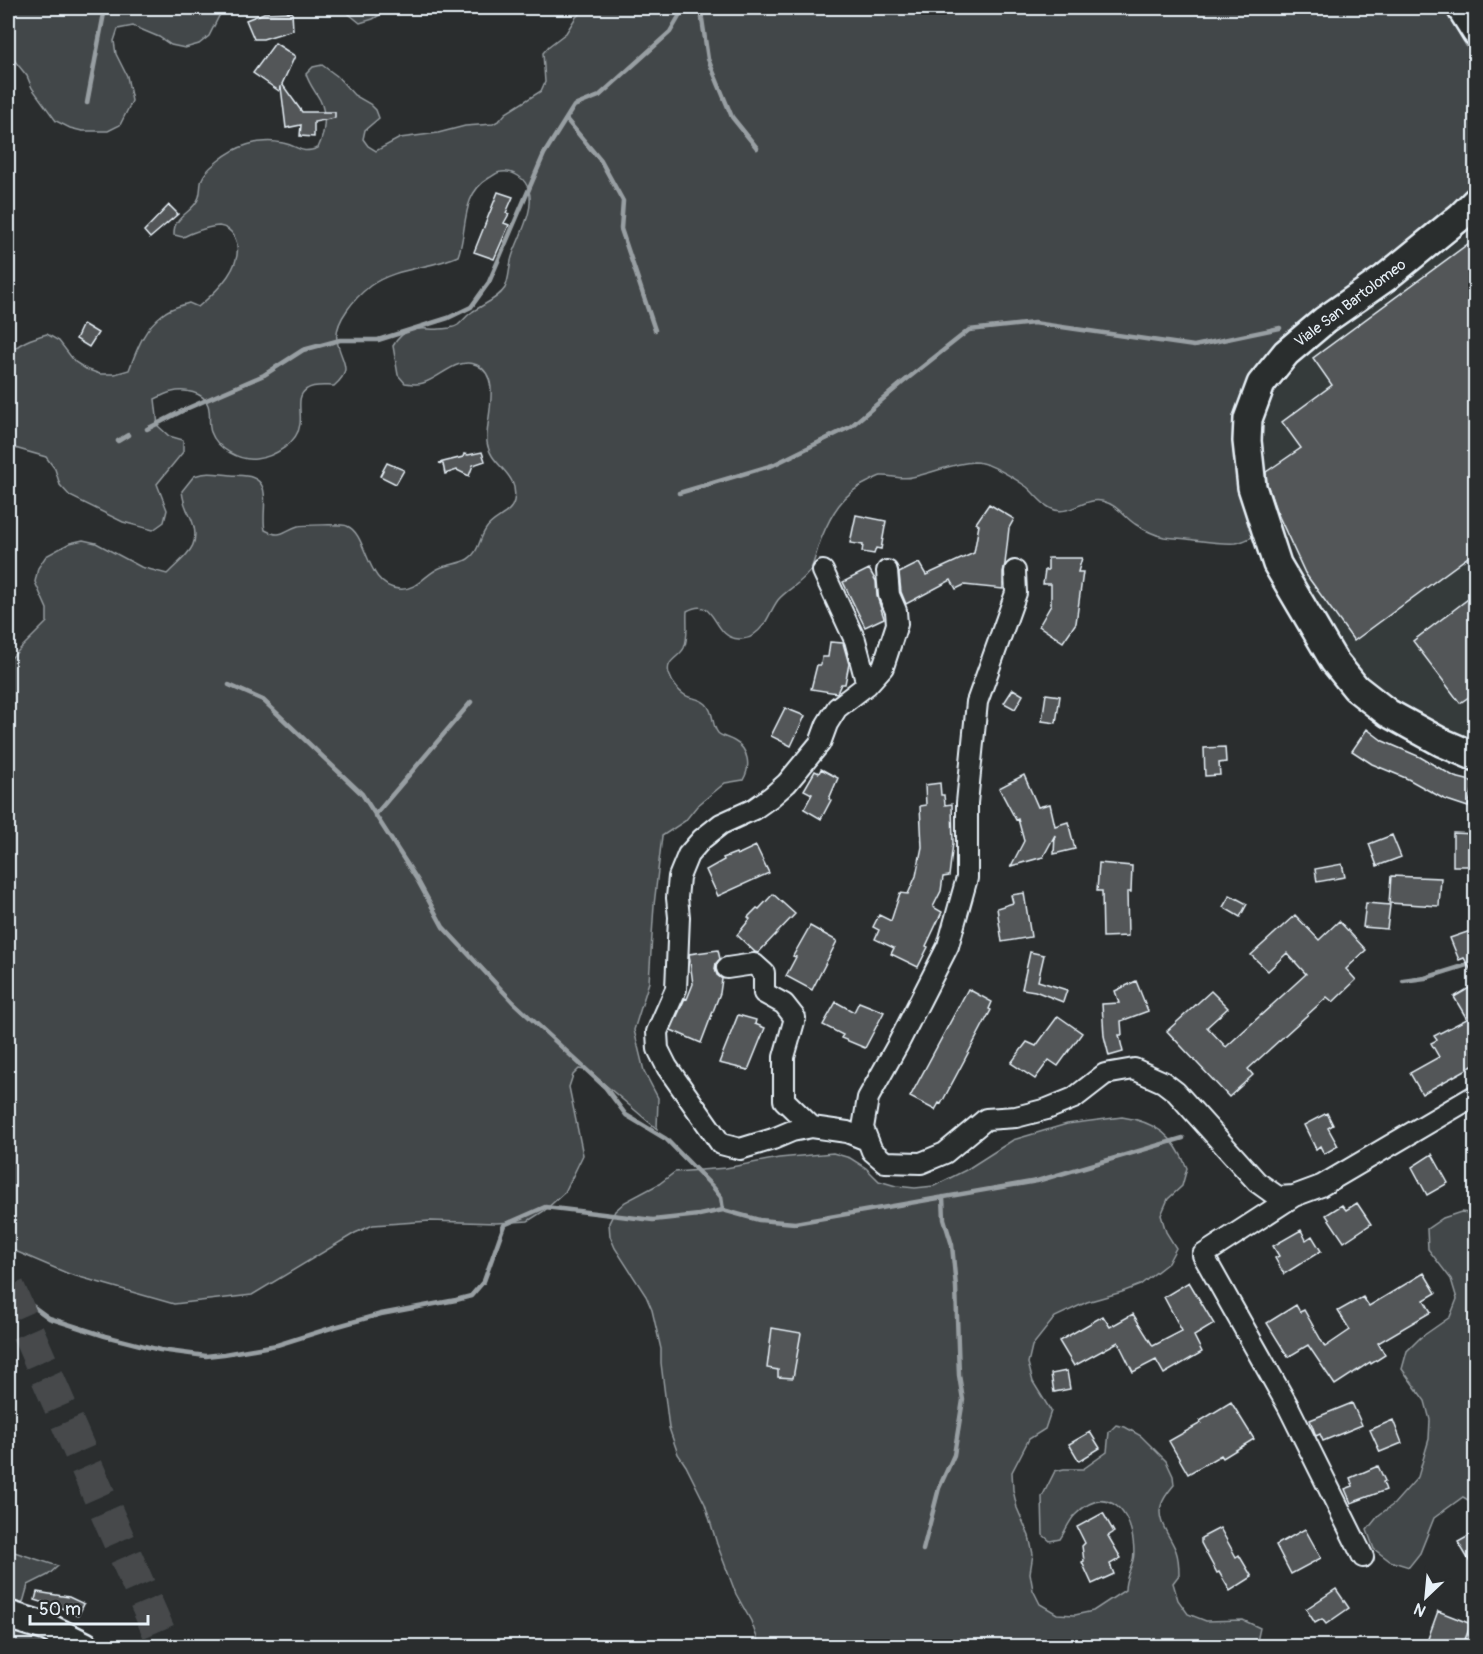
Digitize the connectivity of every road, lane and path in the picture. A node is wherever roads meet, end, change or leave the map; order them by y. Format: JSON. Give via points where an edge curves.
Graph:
{"nodes":[{"id":1,"x":1461,"y":8,"type":"edge"},
{"id":2,"x":1476,"y":32,"type":"edge"},
{"id":3,"x":1476,"y":201,"type":"edge"},
{"id":4,"x":824,"y":571,"type":"dead end"},
{"id":5,"x":886,"y":571,"type":"dead end"},
{"id":6,"x":1015,"y":571,"type":"dead end"},
{"id":7,"x":867,"y":685,"type":"junction"},
{"id":8,"x":1476,"y":757,"type":"edge"},
{"id":9,"x":727,"y":968,"type":"dead end"},
{"id":10,"x":1476,"y":1095,"type":"edge"},
{"id":11,"x":812,"y":1127,"type":"junction"},
{"id":12,"x":867,"y":1140,"type":"junction"},
{"id":13,"x":1294,"y":1196,"type":"junction"},
{"id":14,"x":1363,"y":1557,"type":"dead end"},
{"id":15,"x":8,"y":1615,"type":"edge"},
{"id":16,"x":85,"y":1647,"type":"edge"}],
"edges":[{"from":1,"to":2,"type":"main road"},
{"from":3,"to":8,"type":"main road","name":"Viale San Bartolomeo","via":[[1385,278],[1286,353],[1261,384],[1248,419],[1246,441],[1252,486],[1277,564],[1334,661],[1356,688],[1388,713]]},
{"from":4,"to":7,"type":"street","via":[[855,640]]},
{"from":5,"to":7,"type":"street","via":[[897,624],[883,667]]},
{"from":6,"to":12,"type":"street","via":[[1016,593],[977,702],[967,803],[967,878],[948,946],[868,1098],[863,1128]]},
{"from":7,"to":11,"type":"street","via":[[837,708],[820,743],[787,783],[754,809],[721,824],[688,855],[679,877],[677,898],[676,989],[657,1032],[658,1049],[667,1067],[721,1144],[740,1149]]},
{"from":9,"to":11,"type":"street","via":[[754,964],[764,973],[764,993],[784,1004],[795,1018],[784,1057],[784,1100]]},
{"from":10,"to":13,"type":"street","via":[[1321,1186]]},
{"from":11,"to":12,"type":"street","via":[[847,1132]]},
{"from":12,"to":13,"type":"street","via":[[872,1151],[885,1162],[921,1163],[945,1153],[986,1119],[1047,1109],[1074,1098],[1106,1074],[1134,1069],[1176,1092],[1257,1182],[1278,1197]]},
{"from":13,"to":14,"type":"street","via":[[1203,1255],[1288,1406]]},
{"from":15,"to":16,"type":"main road","via":[[47,1627]]}]}
